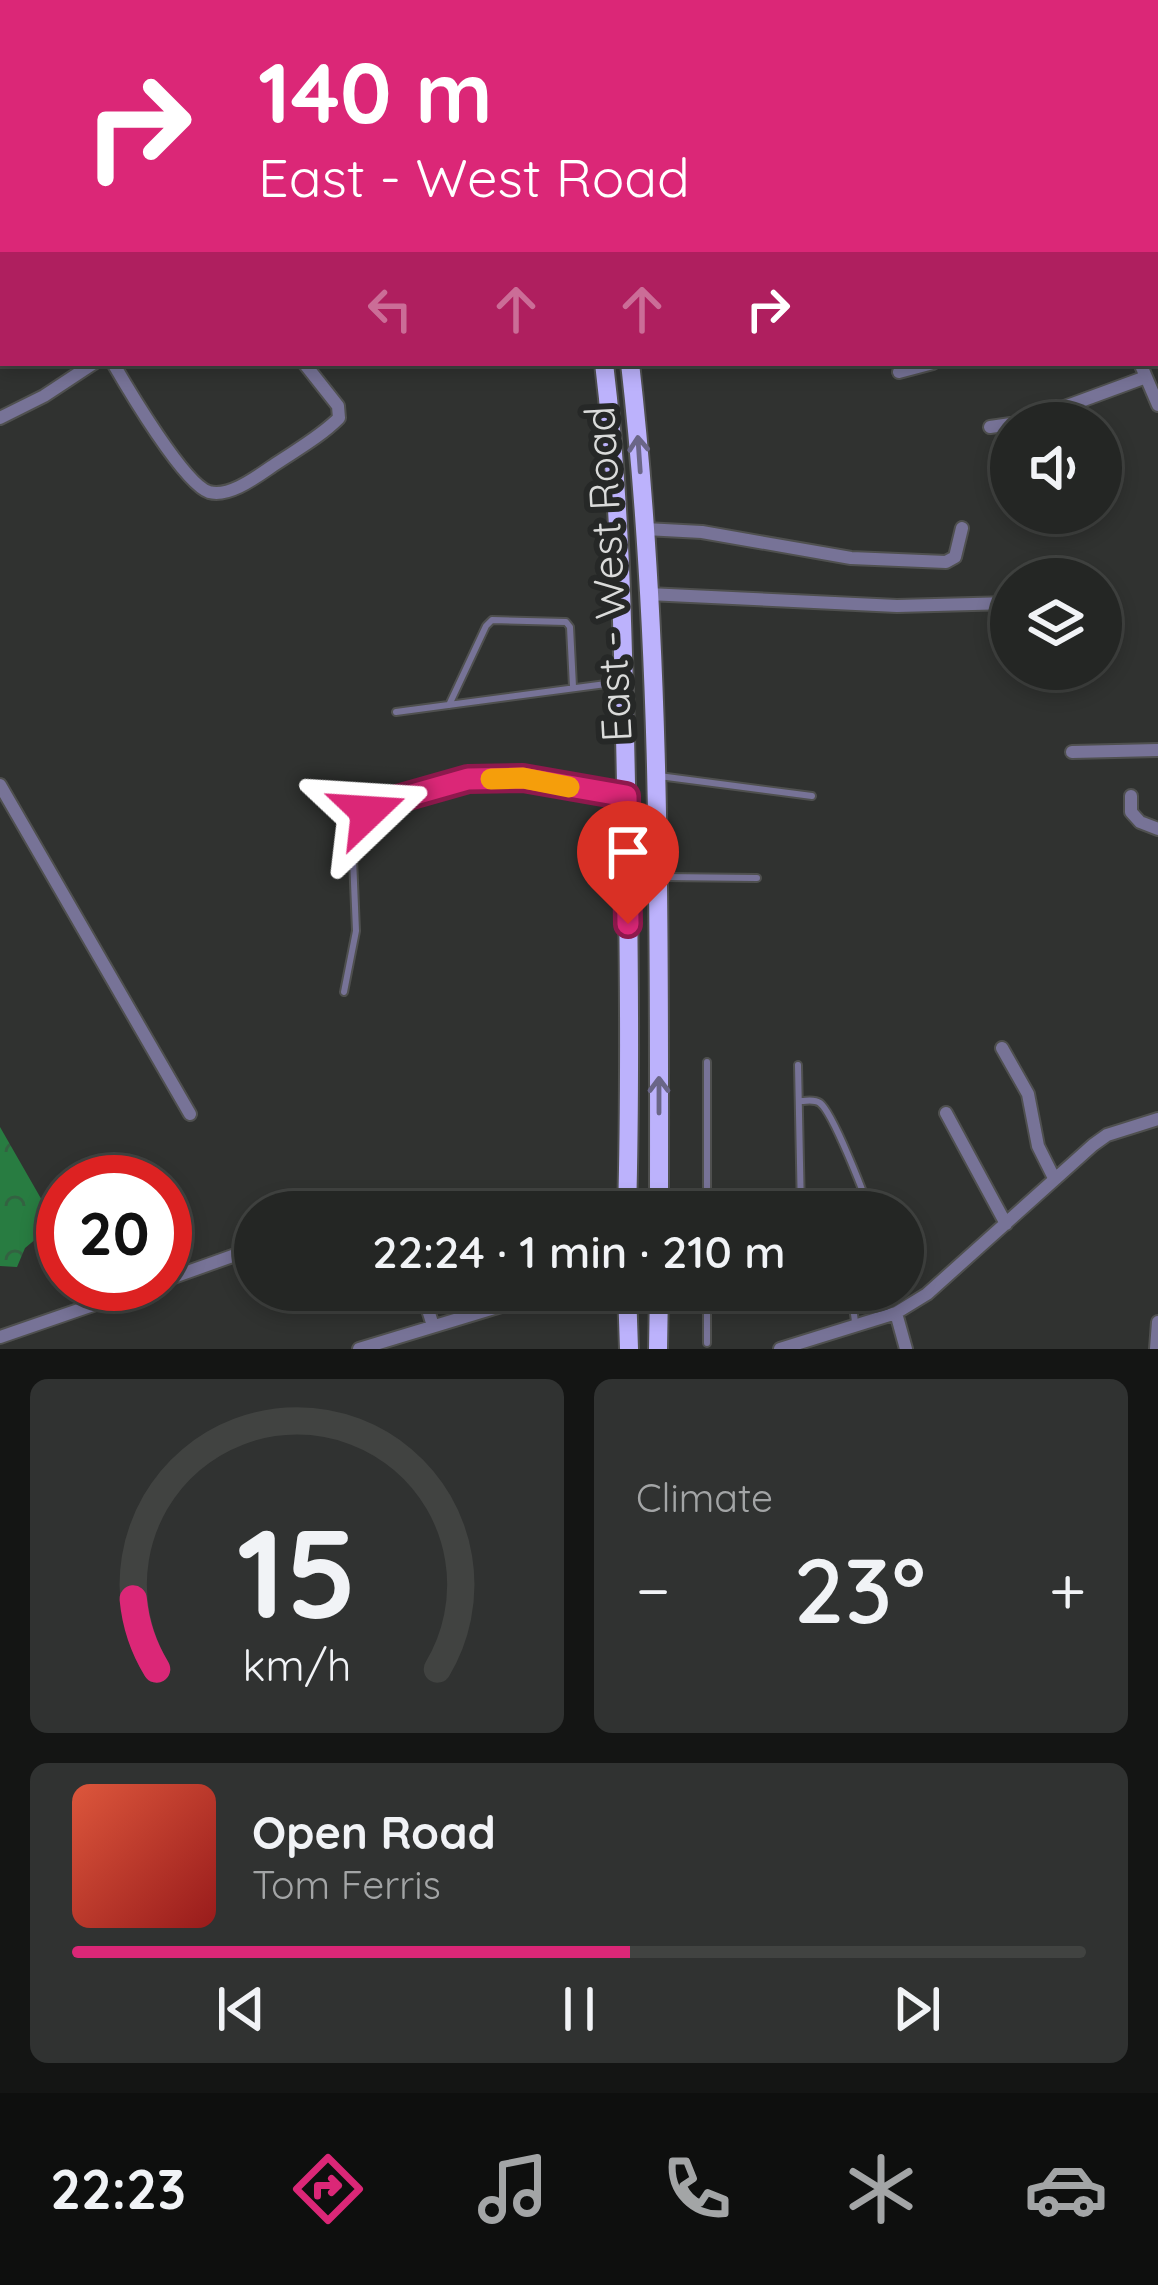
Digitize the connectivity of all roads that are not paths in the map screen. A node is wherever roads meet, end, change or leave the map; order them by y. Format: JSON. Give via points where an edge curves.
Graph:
{"nodes":[{"id":1,"x":89,"y":366,"type":"edge"},
{"id":2,"x":115,"y":366,"type":"edge"},
{"id":3,"x":306,"y":366,"type":"edge"},
{"id":4,"x":604,"y":366,"type":"edge"},
{"id":5,"x":630,"y":366,"type":"edge"},
{"id":6,"x":922,"y":366,"type":"edge"},
{"id":7,"x":1141,"y":366,"type":"edge"},
{"id":8,"x":899,"y":372,"type":"dead end"},
{"id":9,"x":1146,"y":377,"type":"junction"},
{"id":10,"x":1078,"y":402,"type":"edge"},
{"id":11,"x":1158,"y":405,"type":"edge"},
{"id":12,"x":0,"y":418,"type":"edge"},
{"id":13,"x":962,"y":527,"type":"dead end"},
{"id":14,"x":645,"y":529,"type":"junction"},
{"id":15,"x":648,"y":594,"type":"junction"},
{"id":16,"x":990,"y":604,"type":"edge"},
{"id":17,"x":624,"y":682,"type":"junction"},
{"id":18,"x":573,"y":686,"type":"junction"},
{"id":19,"x":449,"y":704,"type":"junction"},
{"id":20,"x":397,"y":712,"type":"dead end"},
{"id":21,"x":1158,"y":750,"type":"edge"},
{"id":22,"x":1072,"y":752,"type":"dead end"},
{"id":23,"x":656,"y":776,"type":"junction"},
{"id":24,"x":0,"y":785,"type":"edge"},
{"id":25,"x":626,"y":796,"type":"junction"},
{"id":26,"x":812,"y":796,"type":"dead end"},
{"id":27,"x":1131,"y":796,"type":"dead end"},
{"id":28,"x":1158,"y":829,"type":"edge"},
{"id":29,"x":659,"y":877,"type":"junction"},
{"id":30,"x":757,"y":878,"type":"dead end"},
{"id":31,"x":344,"y":992,"type":"dead end"},
{"id":32,"x":1002,"y":1048,"type":"dead end"},
{"id":33,"x":706,"y":1062,"type":"dead end"},
{"id":34,"x":797,"y":1065,"type":"dead end"},
{"id":35,"x":799,"y":1101,"type":"junction"},
{"id":36,"x":946,"y":1113,"type":"dead end"},
{"id":37,"x":190,"y":1114,"type":"dead end"},
{"id":38,"x":1158,"y":1119,"type":"edge"},
{"id":39,"x":1054,"y":1178,"type":"junction"},
{"id":40,"x":627,"y":1191,"type":"edge"},
{"id":41,"x":659,"y":1191,"type":"edge"},
{"id":42,"x":707,"y":1191,"type":"edge"},
{"id":43,"x":801,"y":1191,"type":"edge"},
{"id":44,"x":861,"y":1191,"type":"edge"},
{"id":45,"x":1006,"y":1224,"type":"junction"},
{"id":46,"x":234,"y":1256,"type":"edge"},
{"id":47,"x":192,"y":1271,"type":"edge"},
{"id":48,"x":76,"y":1311,"type":"edge"},
{"id":49,"x":428,"y":1311,"type":"edge"},
{"id":50,"x":483,"y":1311,"type":"edge"},
{"id":51,"x":627,"y":1311,"type":"edge"},
{"id":52,"x":659,"y":1311,"type":"edge"},
{"id":53,"x":707,"y":1311,"type":"edge"},
{"id":54,"x":854,"y":1311,"type":"edge"},
{"id":55,"x":896,"y":1313,"type":"junction"},
{"id":56,"x":1158,"y":1322,"type":"edge"},
{"id":57,"x":433,"y":1326,"type":"junction"},
{"id":58,"x":856,"y":1326,"type":"junction"},
{"id":59,"x":0,"y":1337,"type":"edge"},
{"id":60,"x":707,"y":1343,"type":"dead end"},
{"id":61,"x":787,"y":1348,"type":"edge"},
{"id":62,"x":359,"y":1349,"type":"edge"},
{"id":63,"x":628,"y":1349,"type":"edge"},
{"id":64,"x":658,"y":1349,"type":"edge"},
{"id":65,"x":906,"y":1349,"type":"edge"},
{"id":66,"x":1156,"y":1349,"type":"edge"}],
"edges":[{"from":1,"to":12,"type":"street"},
{"from":2,"to":3,"type":"street","via":[[188,478],[209,492],[256,477],[339,418]]},
{"from":4,"to":17,"type":"main road","name":"East - West Road"},
{"from":14,"to":5,"type":"main road","name":"East - West Road","one_way":true},
{"from":6,"to":8,"type":"street"},
{"from":7,"to":9,"type":"street"},
{"from":9,"to":10,"type":"street"},
{"from":9,"to":11,"type":"street"},
{"from":13,"to":14,"type":"street","via":[[955,557],[946,562]]},
{"from":14,"to":15,"type":"main road","name":"East - West Road"},
{"from":15,"to":16,"type":"street"},
{"from":15,"to":23,"type":"main road","name":"East - West Road"},
{"from":17,"to":18,"type":"lane"},
{"from":17,"to":25,"type":"main road","name":"East - West Road"},
{"from":18,"to":19,"type":"lane"},
{"from":18,"to":19,"type":"lane","via":[[566,622],[492,620]]},
{"from":19,"to":20,"type":"lane"},
{"from":21,"to":22,"type":"street"},
{"from":23,"to":26,"type":"lane"},
{"from":23,"to":29,"type":"main road","name":"East - West Road"},
{"from":24,"to":37,"type":"street"},
{"from":25,"to":31,"type":"lane","via":[[523,778],[468,779],[368,812],[352,834],[356,931]]},
{"from":25,"to":40,"type":"main road","name":"East - West Road"},
{"from":27,"to":28,"type":"street","via":[[1131,812]]},
{"from":29,"to":30,"type":"lane"},
{"from":41,"to":29,"type":"main road","name":"East - West Road","one_way":true},
{"from":32,"to":39,"type":"street","via":[[1028,1094]]},
{"from":33,"to":42,"type":"lane"},
{"from":34,"to":35,"type":"lane"},
{"from":35,"to":43,"type":"lane"},
{"from":35,"to":44,"type":"lane","via":[[821,1104]]},
{"from":36,"to":45,"type":"street"},
{"from":38,"to":39,"type":"street","via":[[1107,1135]]},
{"from":39,"to":45,"type":"street"},
{"from":45,"to":55,"type":"street"},
{"from":46,"to":47,"type":"street"},
{"from":48,"to":59,"type":"street"},
{"from":49,"to":57,"type":"street"},
{"from":50,"to":57,"type":"street"},
{"from":51,"to":63,"type":"main road"},
{"from":52,"to":64,"type":"main road"},
{"from":53,"to":60,"type":"lane"},
{"from":54,"to":58,"type":"lane"},
{"from":55,"to":58,"type":"street"},
{"from":55,"to":65,"type":"street"},
{"from":56,"to":66,"type":"street"},
{"from":57,"to":62,"type":"street"},
{"from":58,"to":61,"type":"street"}]}
